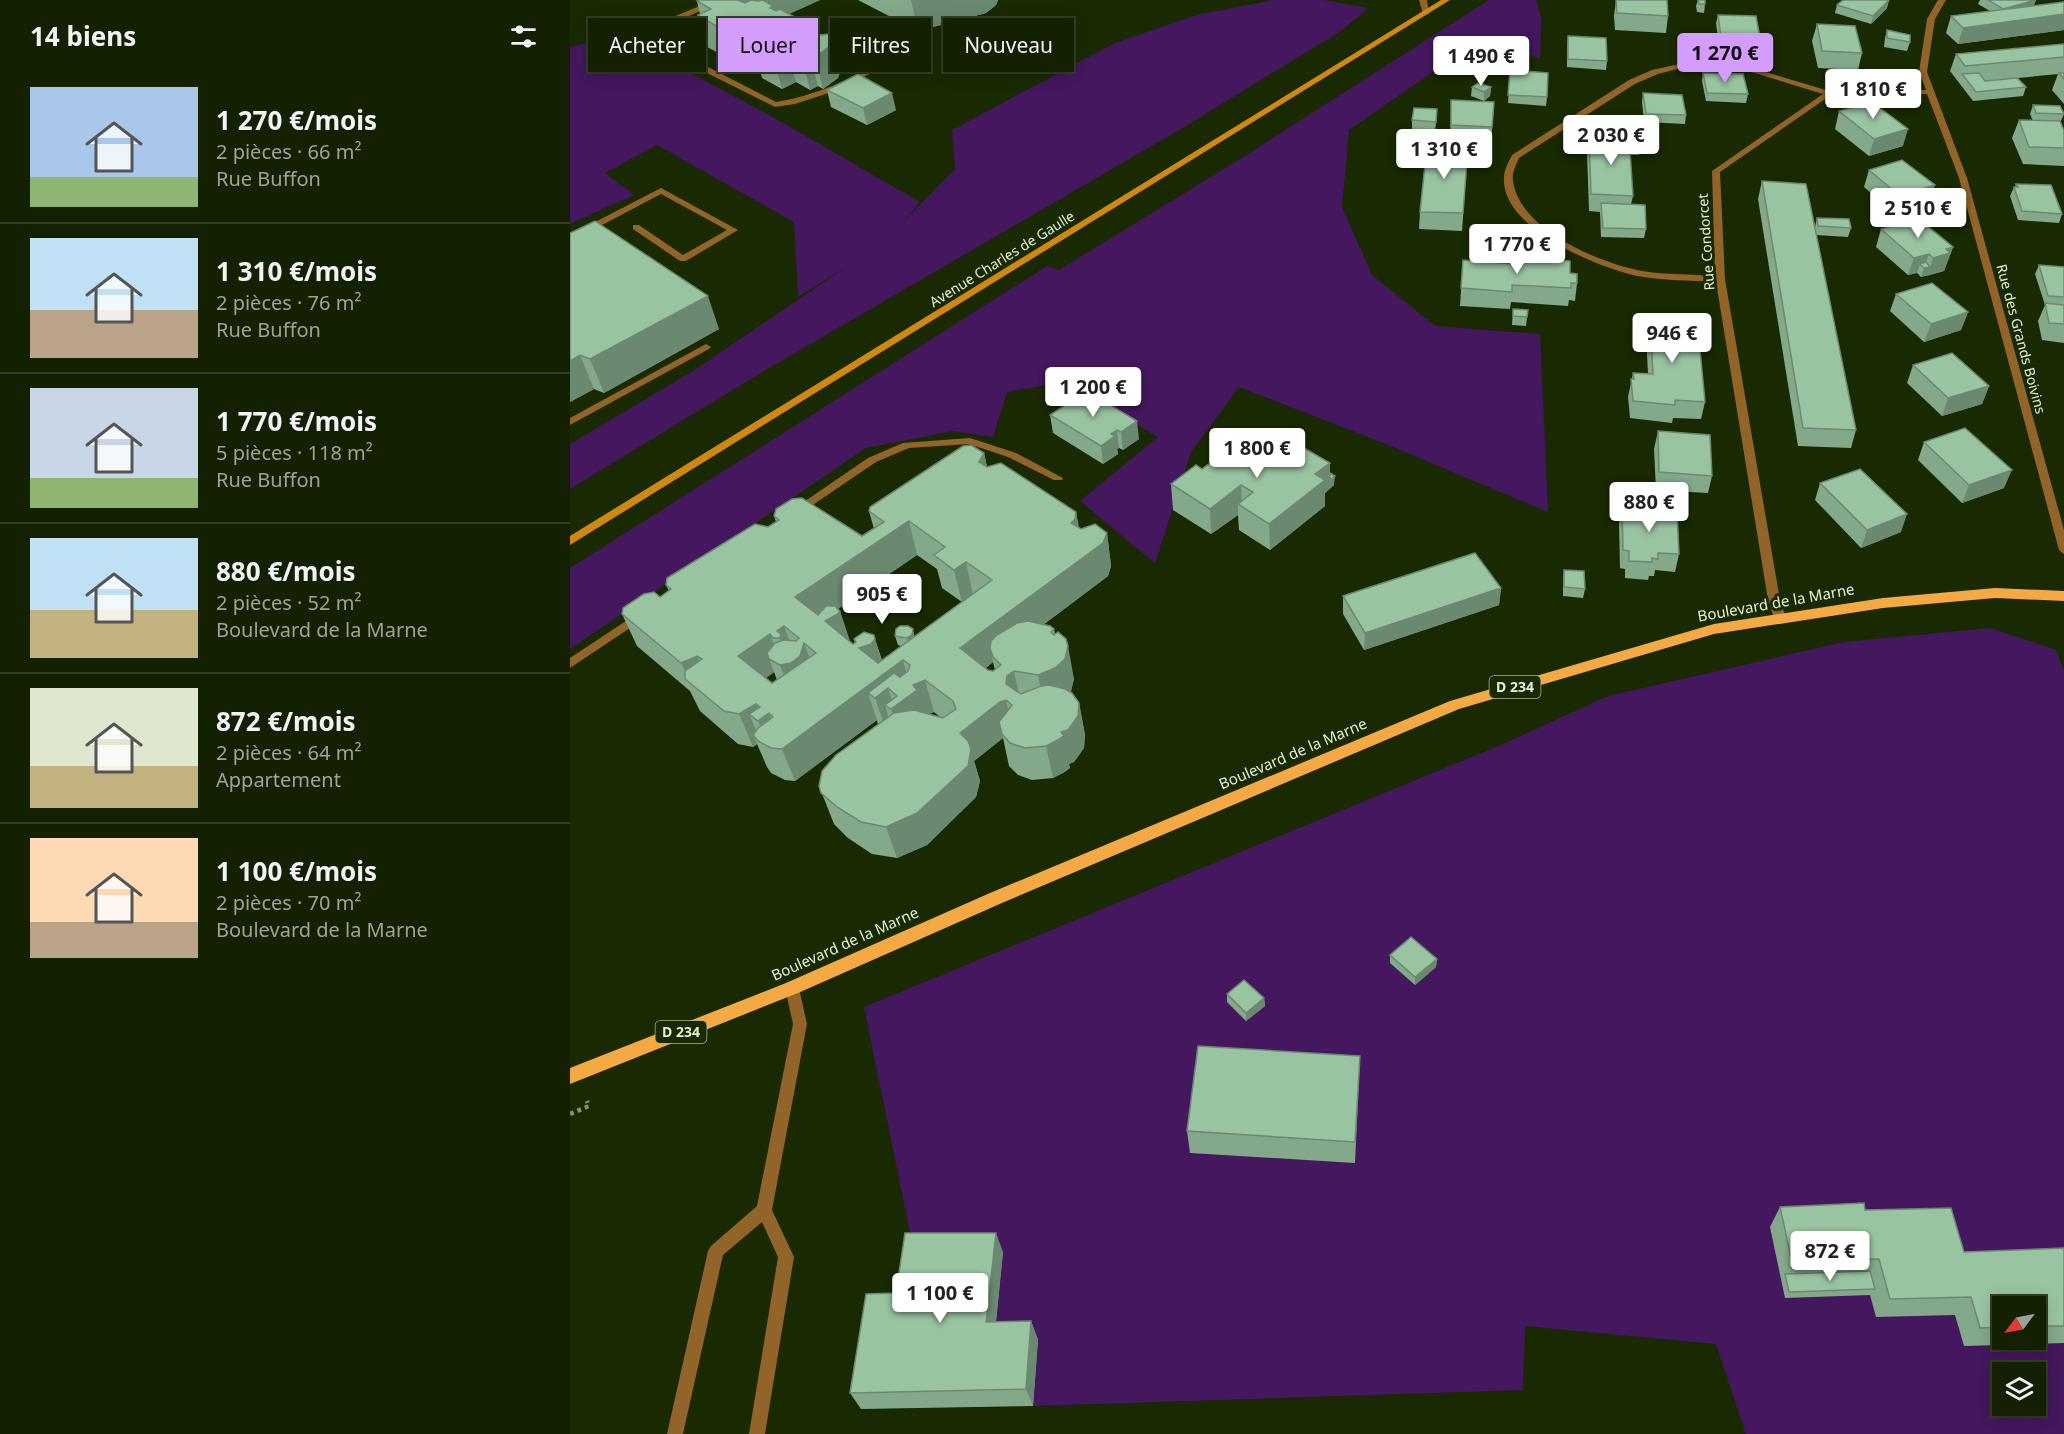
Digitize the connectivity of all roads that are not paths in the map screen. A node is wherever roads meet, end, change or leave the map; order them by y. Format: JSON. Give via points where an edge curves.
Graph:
{"nodes":[{"id":1,"x":720,"y":0,"type":"edge"},
{"id":2,"x":1423,"y":0,"type":"edge"},
{"id":3,"x":1446,"y":0,"type":"edge"},
{"id":4,"x":1942,"y":0,"type":"edge"},
{"id":5,"x":1426,"y":12,"type":"junction"},
{"id":6,"x":867,"y":72,"type":"edge"},
{"id":7,"x":1931,"y":92,"type":"junction"},
{"id":8,"x":1829,"y":93,"type":"junction"},
{"id":9,"x":636,"y":227,"type":"dead end"},
{"id":10,"x":570,"y":239,"type":"edge"},
{"id":11,"x":1720,"y":279,"type":"junction"},
{"id":12,"x":706,"y":347,"type":"dead end"},
{"id":13,"x":570,"y":422,"type":"edge"},
{"id":14,"x":1058,"y":478,"type":"dead end"},
{"id":15,"x":788,"y":516,"type":"edge"},
{"id":16,"x":570,"y":541,"type":"edge"},
{"id":17,"x":2064,"y":550,"type":"edge"},
{"id":18,"x":2064,"y":596,"type":"edge"},
{"id":19,"x":649,"y":610,"type":"edge"},
{"id":20,"x":1780,"y":618,"type":"junction"},
{"id":21,"x":570,"y":664,"type":"edge"},
{"id":22,"x":792,"y":988,"type":"junction"},
{"id":23,"x":570,"y":1076,"type":"edge"},
{"id":24,"x":764,"y":1210,"type":"junction"},
{"id":25,"x":675,"y":1434,"type":"edge"},
{"id":26,"x":757,"y":1434,"type":"edge"}],
"edges":[{"from":1,"to":6,"type":"street","via":[[664,24],[656,37],[668,50],[775,105],[792,104]]},
{"from":2,"to":5,"type":"street"},
{"from":3,"to":5,"type":"main road","name":"Avenue Charles de Gaulle"},
{"from":4,"to":7,"type":"street","name":"Rue des Grands Boivins","via":[[1931,19],[1923,72]]},
{"from":5,"to":16,"type":"main road","name":"Avenue Charles de Gaulle"},
{"from":7,"to":8,"type":"street"},
{"from":7,"to":17,"type":"street","name":"Rue des Grands Boivins","via":[[1963,178]]},
{"from":8,"to":11,"type":"street","name":"Rue Condorcet","via":[[1716,171]]},
{"from":8,"to":11,"type":"street","via":[[1739,66],[1693,63],[1632,82],[1515,157],[1507,176],[1511,199],[1550,238],[1638,273]]},
{"from":9,"to":10,"type":"street","via":[[683,259],[734,230],[661,191]]},
{"from":11,"to":20,"type":"street","name":"Rue Condorcet"},
{"from":12,"to":13,"type":"street"},
{"from":14,"to":15,"type":"street","via":[[1012,455],[970,441],[907,445],[872,460]]},
{"from":18,"to":20,"type":"main road","name":"Boulevard de la Marne","number":"D 234","via":[[1995,593],[1883,603]]},
{"from":19,"to":21,"type":"street"},
{"from":20,"to":22,"type":"main road","name":"Boulevard de la Marne","number":"D 234","via":[[1713,629],[1455,705]]},
{"from":22,"to":23,"type":"main road","name":"Boulevard de la Marne","number":"D 234"},
{"from":22,"to":24,"type":"street","via":[[800,1024]]},
{"from":24,"to":25,"type":"street","via":[[716,1251]]},
{"from":24,"to":26,"type":"street","via":[[786,1257]]}]}
